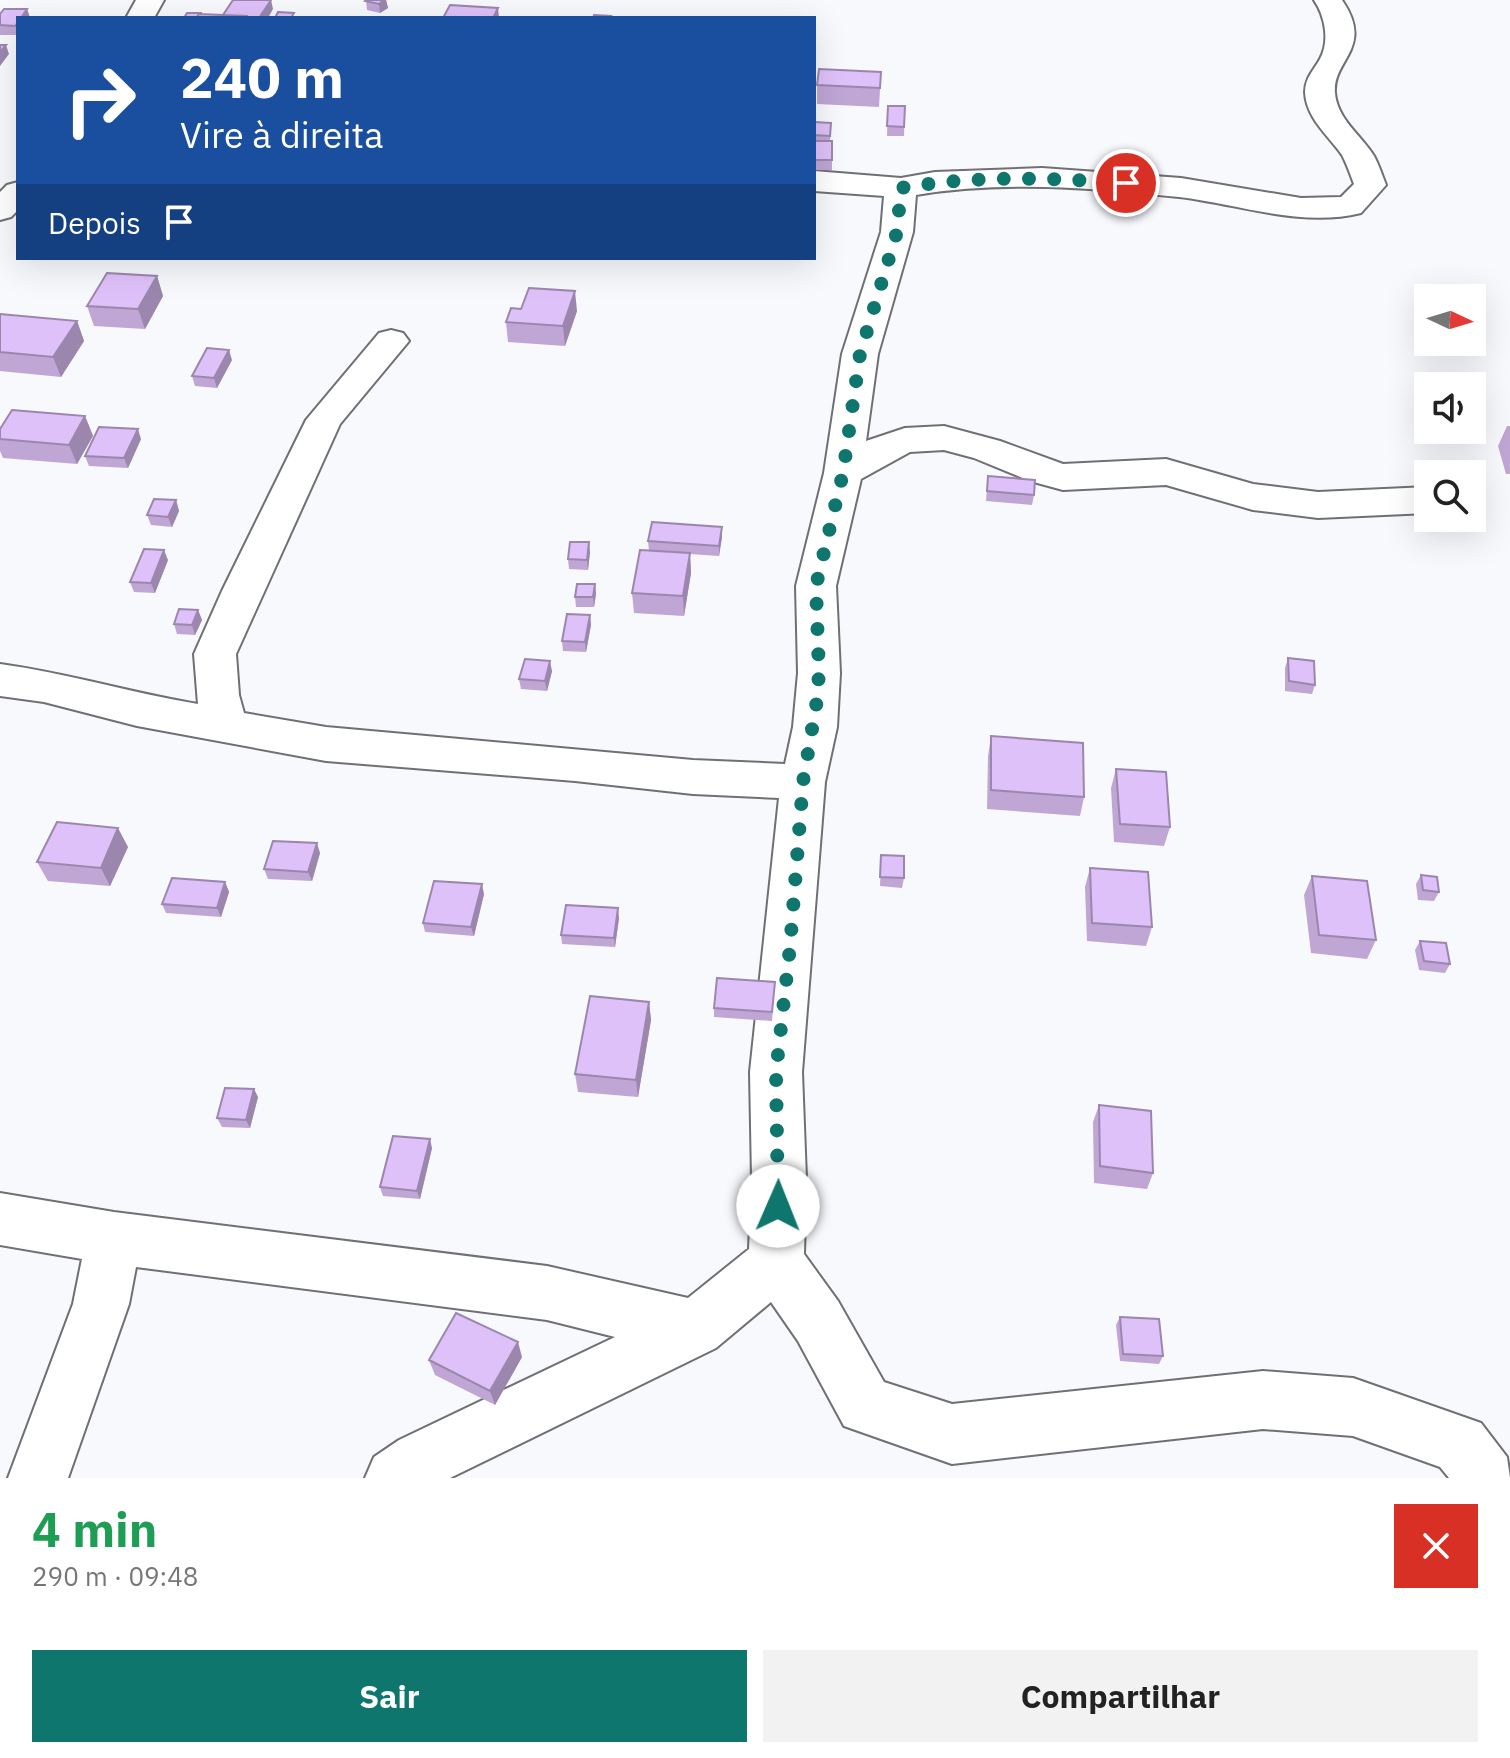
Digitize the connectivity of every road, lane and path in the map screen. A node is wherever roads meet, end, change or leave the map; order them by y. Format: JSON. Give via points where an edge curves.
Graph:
{"nodes":[{"id":1,"x":1328,"y":0,"type":"edge"},
{"id":2,"x":816,"y":181,"type":"edge"},
{"id":3,"x":901,"y":188,"type":"junction"},
{"id":4,"x":16,"y":194,"type":"edge"},
{"id":5,"x":0,"y":210,"type":"edge"},
{"id":6,"x":391,"y":341,"type":"dead end"},
{"id":7,"x":843,"y":473,"type":"junction"},
{"id":8,"x":1414,"y":501,"type":"edge"},
{"id":9,"x":0,"y":680,"type":"edge"},
{"id":10,"x":226,"y":723,"type":"junction"},
{"id":11,"x":803,"y":782,"type":"junction"},
{"id":12,"x":0,"y":1219,"type":"edge"},
{"id":13,"x":114,"y":1238,"type":"junction"},
{"id":14,"x":776,"y":1262,"type":"junction"},
{"id":15,"x":696,"y":1328,"type":"junction"},
{"id":16,"x":38,"y":1478,"type":"edge"},
{"id":17,"x":395,"y":1478,"type":"edge"},
{"id":18,"x":1486,"y":1478,"type":"edge"}],
"edges":[{"from":1,"to":3,"type":"street","via":[[1339,32],[1337,53],[1321,75],[1321,99],[1370,185],[1350,206],[1301,208],[1181,188],[1042,177]]},
{"from":2,"to":3,"type":"street"},
{"from":3,"to":7,"type":"street","via":[[897,232],[860,354]]},
{"from":4,"to":5,"type":"street"},
{"from":6,"to":10,"type":"street","via":[[324,420],[242,591],[215,654],[217,695]]},
{"from":7,"to":8,"type":"street","via":[[899,439],[921,437],[966,442],[1064,477],[1164,472],[1254,497],[1338,508]]},
{"from":7,"to":11,"type":"street","via":[[816,586],[819,673]]},
{"from":9,"to":10,"type":"street"},
{"from":10,"to":11,"type":"street","via":[[326,744]]},
{"from":11,"to":14,"type":"street","via":[[776,1072]]},
{"from":12,"to":13,"type":"street"},
{"from":13,"to":15,"type":"street","via":[[547,1293]]},
{"from":13,"to":16,"type":"street","via":[[101,1304]]},
{"from":14,"to":15,"type":"street"},
{"from":14,"to":18,"type":"street","via":[[818,1321],[865,1405],[952,1434],[1263,1400],[1353,1407],[1460,1444]]},
{"from":15,"to":17,"type":"street","via":[[420,1461]]}]}
